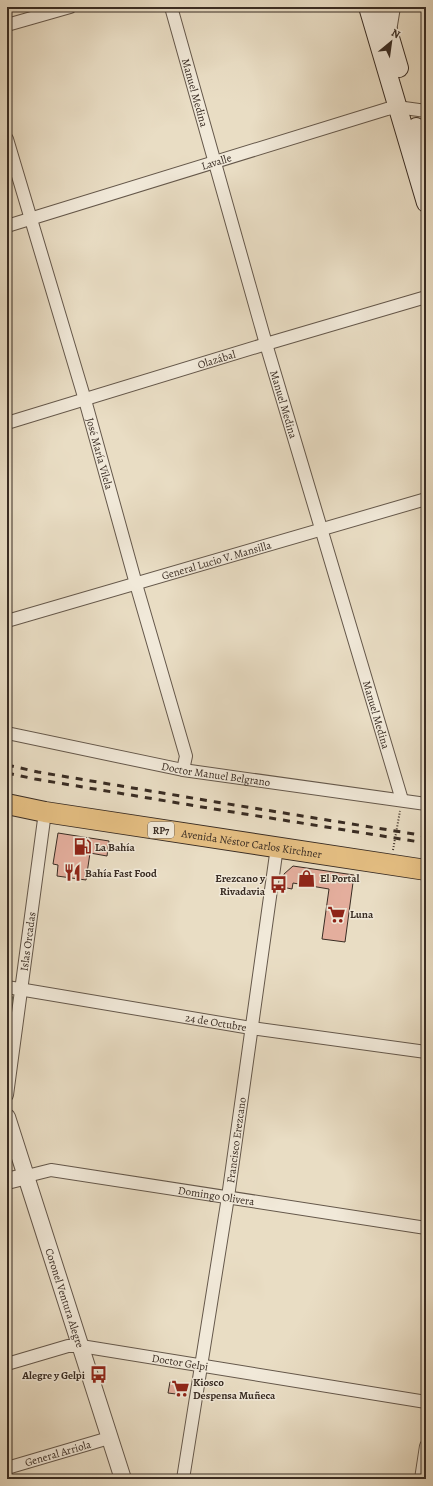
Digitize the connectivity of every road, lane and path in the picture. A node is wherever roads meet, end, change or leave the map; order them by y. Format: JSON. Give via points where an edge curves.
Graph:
{"nodes":[{"id":1,"x":70,"y":7,"type":"edge"},
{"id":2,"x":171,"y":7,"type":"edge"},
{"id":3,"x":368,"y":7,"type":"edge"},
{"id":4,"x":382,"y":7,"type":"edge"},
{"id":5,"x":394,"y":7,"type":"edge"},
{"id":6,"x":7,"y":25,"type":"edge"},
{"id":7,"x":390,"y":36,"type":"junction"},
{"id":8,"x":411,"y":109,"type":"edge"},
{"id":9,"x":7,"y":139,"type":"edge"},
{"id":10,"x":426,"y":159,"type":"edge"},
{"id":11,"x":214,"y":163,"type":"junction"},
{"id":12,"x":426,"y":203,"type":"edge"},
{"id":13,"x":31,"y":218,"type":"junction"},
{"id":14,"x":7,"y":226,"type":"edge"},
{"id":15,"x":426,"y":297,"type":"edge"},
{"id":16,"x":266,"y":344,"type":"junction"},
{"id":17,"x":85,"y":400,"type":"junction"},
{"id":18,"x":7,"y":423,"type":"edge"},
{"id":19,"x":426,"y":499,"type":"edge"},
{"id":20,"x":322,"y":530,"type":"junction"},
{"id":21,"x":136,"y":584,"type":"junction"},
{"id":22,"x":7,"y":621,"type":"edge"},
{"id":23,"x":7,"y":734,"type":"edge"},
{"id":24,"x":183,"y":770,"type":"junction"},
{"id":25,"x":402,"y":800,"type":"junction"},
{"id":26,"x":7,"y":804,"type":"edge"},
{"id":27,"x":426,"y":804,"type":"edge"},
{"id":28,"x":45,"y":812,"type":"junction"},
{"id":29,"x":277,"y":847,"type":"junction"},
{"id":30,"x":391,"y":866,"type":"junction"},
{"id":31,"x":426,"y":870,"type":"edge"},
{"id":32,"x":7,"y":987,"type":"edge"},
{"id":33,"x":21,"y":989,"type":"junction"},
{"id":34,"x":251,"y":1028,"type":"junction"},
{"id":35,"x":426,"y":1052,"type":"edge"},
{"id":36,"x":7,"y":1095,"type":"edge"},
{"id":37,"x":7,"y":1117,"type":"edge"},
{"id":38,"x":27,"y":1176,"type":"junction"},
{"id":39,"x":7,"y":1181,"type":"edge"},
{"id":40,"x":228,"y":1197,"type":"junction"},
{"id":41,"x":426,"y":1228,"type":"edge"},
{"id":42,"x":81,"y":1346,"type":"junction"},
{"id":43,"x":7,"y":1364,"type":"edge"},
{"id":44,"x":202,"y":1365,"type":"junction"},
{"id":45,"x":426,"y":1402,"type":"edge"},
{"id":46,"x":109,"y":1438,"type":"junction"},
{"id":47,"x":426,"y":1446,"type":"edge"},
{"id":48,"x":7,"y":1468,"type":"edge"},
{"id":49,"x":123,"y":1479,"type":"edge"},
{"id":50,"x":184,"y":1479,"type":"edge"},
{"id":51,"x":421,"y":1479,"type":"edge"}],
"edges":[{"from":1,"to":6,"type":"street"},
{"from":2,"to":11,"type":"street","name":"Manuel Medina"},
{"from":3,"to":8,"type":"main road"},
{"from":4,"to":7,"type":"main road"},
{"from":5,"to":7,"type":"street"},
{"from":7,"to":8,"type":"main road"},
{"from":8,"to":10,"type":"main road"},
{"from":8,"to":11,"type":"street","name":"Lavalle"},
{"from":8,"to":12,"type":"main road"},
{"from":9,"to":13,"type":"street","name":"José María Vilela"},
{"from":11,"to":13,"type":"street","name":"Lavalle"},
{"from":11,"to":16,"type":"street","name":"Manuel Medina"},
{"from":13,"to":14,"type":"street","name":"Lavalle"},
{"from":13,"to":17,"type":"street","name":"José María Vilela"},
{"from":15,"to":16,"type":"street","name":"Olazábal"},
{"from":16,"to":17,"type":"street","name":"Olazábal"},
{"from":16,"to":20,"type":"street","name":"Manuel Medina"},
{"from":17,"to":18,"type":"street","name":"Olazábal"},
{"from":17,"to":21,"type":"street","name":"José María Vilela"},
{"from":19,"to":20,"type":"street","name":"General Lucio V. Mansilla"},
{"from":20,"to":21,"type":"street","name":"General Lucio V. Mansilla"},
{"from":20,"to":25,"type":"street","name":"Manuel Medina"},
{"from":21,"to":22,"type":"street","name":"General Lucio V. Mansilla"},
{"from":21,"to":24,"type":"street","name":"José María Vilela","via":[[186,756]]},
{"from":23,"to":24,"type":"street","name":"Doctor Manuel Belgrano"},
{"from":24,"to":25,"type":"street","name":"Doctor Manuel Belgrano"},
{"from":25,"to":27,"type":"street","name":"Doctor Manuel Belgrano"},
{"from":25,"to":30,"type":"path"},
{"from":26,"to":28,"type":"main road","name":"Avenida Néstor Carlos Kirchner","number":"RP7"},
{"from":28,"to":29,"type":"main road","name":"Avenida Néstor Carlos Kirchner","number":"RP7"},
{"from":28,"to":33,"type":"street","name":"Islas Orcadas"},
{"from":29,"to":30,"type":"main road","name":"Avenida Néstor Carlos Kirchner","number":"RP7"},
{"from":29,"to":34,"type":"street","name":"Francisco Erezcano"},
{"from":30,"to":31,"type":"main road","name":"Avenida Néstor Carlos Kirchner","number":"RP7"},
{"from":32,"to":33,"type":"street","name":"24 de Octubre"},
{"from":33,"to":34,"type":"street","name":"24 de Octubre"},
{"from":33,"to":36,"type":"street","name":"Islas Orcadas"},
{"from":34,"to":35,"type":"street","name":"24 de Octubre"},
{"from":34,"to":40,"type":"street","name":"Francisco Erezcano"},
{"from":37,"to":38,"type":"street","name":"Coronel Ventura Alegre"},
{"from":38,"to":39,"type":"street","name":"Domingo Olivera"},
{"from":38,"to":40,"type":"street","name":"Domingo Olivera","via":[[51,1170]]},
{"from":38,"to":42,"type":"street","name":"Coronel Ventura Alegre"},
{"from":40,"to":41,"type":"street","name":"Domingo Olivera"},
{"from":40,"to":44,"type":"street","name":"Francisco Erezcano"},
{"from":42,"to":43,"type":"street","name":"Doctor Gelpi","via":[[68,1346]]},
{"from":42,"to":44,"type":"street","name":"Doctor Gelpi"},
{"from":42,"to":46,"type":"street","name":"Coronel Ventura Alegre"},
{"from":44,"to":45,"type":"street","name":"Doctor Gelpi"},
{"from":44,"to":50,"type":"street","name":"Francisco Erezcano"},
{"from":46,"to":48,"type":"street","name":"General Arriola"},
{"from":46,"to":49,"type":"street","name":"Coronel Ventura Alegre"},
{"from":47,"to":51,"type":"street"}]}
